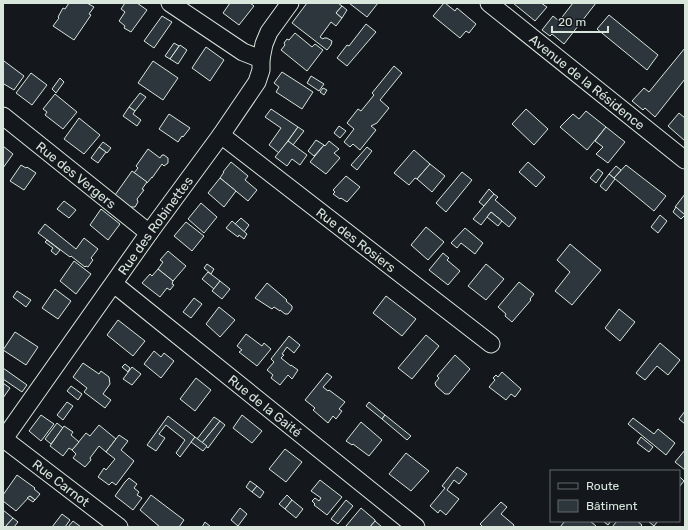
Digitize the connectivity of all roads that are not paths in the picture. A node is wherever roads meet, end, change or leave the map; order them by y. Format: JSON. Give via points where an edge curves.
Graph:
{"nodes":[{"id":1,"x":170,"y":3,"type":"edge"},
{"id":2,"x":290,"y":3,"type":"edge"},
{"id":3,"x":490,"y":3,"type":"edge"},
{"id":4,"x":261,"y":59,"type":"junction"},
{"id":5,"x":3,"y":116,"type":"edge"},
{"id":6,"x":221,"y":135,"type":"junction"},
{"id":7,"x":685,"y":160,"type":"edge"},
{"id":8,"x":149,"y":233,"type":"junction"},
{"id":9,"x":114,"y":284,"type":"junction"},
{"id":10,"x":491,"y":344,"type":"dead end"},
{"id":11,"x":5,"y":432,"type":"edge"},
{"id":12,"x":118,"y":527,"type":"edge"},
{"id":13,"x":416,"y":527,"type":"edge"}],
"edges":[{"from":1,"to":4,"type":"street","via":[[243,52]]},
{"from":2,"to":4,"type":"street","name":"Rue des Robinettes","via":[[269,32]]},
{"from":3,"to":7,"type":"street","name":"Avenue de la Résidence"},
{"from":4,"to":6,"type":"street","name":"Rue des Robinettes","via":[[257,82]]},
{"from":5,"to":8,"type":"street","name":"Rue des Vergers"},
{"from":6,"to":8,"type":"street","name":"Rue des Robinettes"},
{"from":6,"to":10,"type":"street","name":"Rue des Rosiers"},
{"from":8,"to":9,"type":"street","name":"Rue des Robinettes"},
{"from":9,"to":11,"type":"street","name":"Rue des Robinettes"},
{"from":9,"to":13,"type":"street","name":"Rue de la Gaité"},
{"from":11,"to":12,"type":"street","name":"Rue Carnot"}]}
